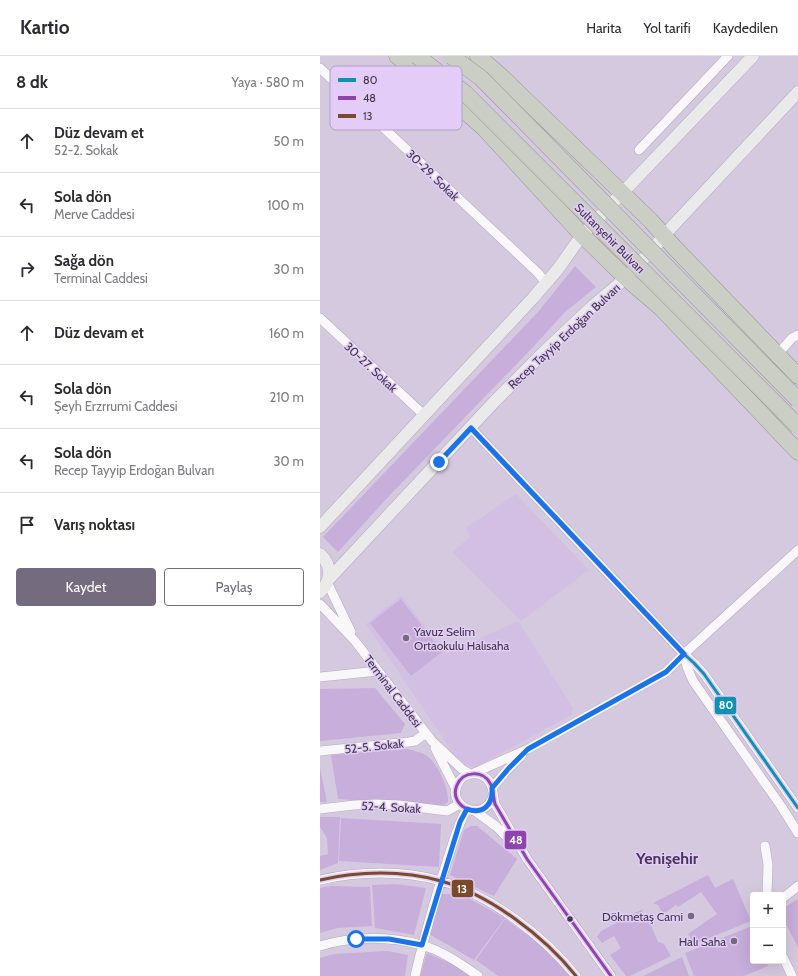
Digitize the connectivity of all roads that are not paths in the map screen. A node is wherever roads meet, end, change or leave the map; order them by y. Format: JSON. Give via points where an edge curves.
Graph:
{"nodes":[{"id":1,"x":397,"y":56,"type":"edge"},
{"id":2,"x":417,"y":56,"type":"edge"},
{"id":3,"x":451,"y":56,"type":"edge"},
{"id":4,"x":478,"y":56,"type":"edge"},
{"id":5,"x":728,"y":56,"type":"edge"},
{"id":6,"x":753,"y":56,"type":"edge"},
{"id":7,"x":410,"y":66,"type":"edge"},
{"id":8,"x":430,"y":66,"type":"edge"},
{"id":9,"x":320,"y":68,"type":"edge"},
{"id":10,"x":330,"y":77,"type":"edge"},
{"id":11,"x":462,"y":91,"type":"edge"},
{"id":12,"x":798,"y":92,"type":"edge"},
{"id":13,"x":462,"y":109,"type":"edge"},
{"id":14,"x":386,"y":130,"type":"edge"},
{"id":15,"x":639,"y":150,"type":"dead end"},
{"id":16,"x":621,"y":193,"type":"junction"},
{"id":17,"x":582,"y":235,"type":"junction"},
{"id":18,"x":664,"y":236,"type":"junction"},
{"id":19,"x":626,"y":278,"type":"junction"},
{"id":20,"x":546,"y":283,"type":"junction"},
{"id":21,"x":320,"y":318,"type":"edge"},
{"id":22,"x":798,"y":335,"type":"edge"},
{"id":23,"x":777,"y":354,"type":"junction"},
{"id":24,"x":798,"y":376,"type":"edge"},
{"id":25,"x":798,"y":400,"type":"edge"},
{"id":26,"x":424,"y":415,"type":"junction"},
{"id":27,"x":798,"y":426,"type":"edge"},
{"id":28,"x":471,"y":428,"type":"junction"},
{"id":29,"x":798,"y":452,"type":"edge"},
{"id":30,"x":320,"y":527,"type":"edge"},
{"id":31,"x":798,"y":550,"type":"edge"},
{"id":32,"x":320,"y":554,"type":"edge"},
{"id":33,"x":325,"y":585,"type":"edge"},
{"id":34,"x":320,"y":604,"type":"edge"},
{"id":35,"x":355,"y":640,"type":"junction"},
{"id":36,"x":684,"y":654,"type":"junction"},
{"id":37,"x":378,"y":672,"type":"junction"},
{"id":38,"x":320,"y":676,"type":"edge"},
{"id":39,"x":426,"y":733,"type":"junction"},
{"id":40,"x":432,"y":741,"type":"junction"},
{"id":41,"x":528,"y":749,"type":"junction"},
{"id":42,"x":320,"y":751,"type":"edge"},
{"id":43,"x":472,"y":774,"type":"junction"},
{"id":44,"x":456,"y":789,"type":"junction"},
{"id":45,"x":492,"y":792,"type":"junction"},
{"id":46,"x":467,"y":808,"type":"junction"},
{"id":47,"x":798,"y":808,"type":"edge"},
{"id":48,"x":320,"y":809,"type":"edge"},
{"id":49,"x":798,"y":833,"type":"edge"},
{"id":50,"x":765,"y":846,"type":"dead end"},
{"id":51,"x":527,"y":859,"type":"junction"},
{"id":52,"x":320,"y":880,"type":"edge"},
{"id":53,"x":441,"y":881,"type":"junction"},
{"id":54,"x":798,"y":886,"type":"edge"},
{"id":55,"x":768,"y":892,"type":"edge"},
{"id":56,"x":786,"y":896,"type":"edge"},
{"id":57,"x":422,"y":945,"type":"junction"},
{"id":58,"x":320,"y":946,"type":"edge"},
{"id":59,"x":786,"y":963,"type":"edge"},
{"id":60,"x":415,"y":976,"type":"edge"},
{"id":61,"x":478,"y":976,"type":"edge"},
{"id":62,"x":576,"y":976,"type":"edge"},
{"id":63,"x":611,"y":976,"type":"edge"},
{"id":64,"x":792,"y":976,"type":"edge"}],
"edges":[{"from":1,"to":7,"type":"highway"},
{"from":2,"to":8,"type":"highway","name":"Sultanşehir Bulvarı","bridge":true},
{"from":3,"to":25,"type":"highway","name":"Sultanşehir Bulvarı","bridge":true,"via":[[481,78]]},
{"from":4,"to":16,"type":"highway"},
{"from":5,"to":15,"type":"street"},
{"from":6,"to":16,"type":"street"},
{"from":9,"to":10,"type":"street","name":"30-29. Sokak"},
{"from":11,"to":27,"type":"highway","name":"Sultanşehir Bulvarı","bridge":true},
{"from":12,"to":18,"type":"street","name":"Recep Tayyip Erdoğan Bulvarı"},
{"from":13,"to":17,"type":"highway","via":[[484,128]]},
{"from":14,"to":20,"type":"street","name":"30-29. Sokak"},
{"from":16,"to":17,"type":"street"},
{"from":16,"to":18,"type":"highway"},
{"from":17,"to":19,"type":"highway"},
{"from":17,"to":20,"type":"street"},
{"from":18,"to":19,"type":"street","name":"Recep Tayyip Erdoğan Bulvarı"},
{"from":18,"to":23,"type":"highway"},
{"from":19,"to":28,"type":"street","name":"Recep Tayyip Erdoğan Bulvarı","via":[[546,350]]},
{"from":19,"to":29,"type":"highway","via":[[661,308]]},
{"from":20,"to":26,"type":"street"},
{"from":21,"to":26,"type":"street","name":"30-27. Sokak"},
{"from":22,"to":23,"type":"street"},
{"from":23,"to":24,"type":"highway"},
{"from":26,"to":30,"type":"street"},
{"from":28,"to":33,"type":"street","name":"Recep Tayyip Erdoğan Bulvarı"},
{"from":28,"to":36,"type":"street"},
{"from":31,"to":36,"type":"street"},
{"from":32,"to":33,"type":"street","via":[[328,565],[329,574]]},
{"from":33,"to":35,"type":"street","name":"Terminal Caddesi"},
{"from":34,"to":35,"type":"street","name":"Terminal Caddesi"},
{"from":35,"to":37,"type":"street","name":"Terminal Caddesi"},
{"from":36,"to":41,"type":"street","via":[[666,672]]},
{"from":36,"to":47,"type":"street","via":[[704,674]]},
{"from":36,"to":49,"type":"street","via":[[693,681]]},
{"from":37,"to":38,"type":"street"},
{"from":37,"to":39,"type":"street","name":"Terminal Caddesi"},
{"from":39,"to":40,"type":"street","name":"Terminal Caddesi"},
{"from":39,"to":42,"type":"street","name":"52-5. Sokak","via":[[415,741]]},
{"from":40,"to":43,"type":"street","name":"Terminal Caddesi","via":[[463,770]]},
{"from":40,"to":44,"type":"street","name":"Terminal Caddesi"},
{"from":41,"to":43,"type":"street"},
{"from":41,"to":45,"type":"street","via":[[509,768]]},
{"from":43,"to":44,"type":"street","via":[[461,779]]},
{"from":43,"to":45,"type":"street","name":"Terminal Caddesi","via":[[485,777],[491,784]]},
{"from":44,"to":46,"type":"street","name":"Terminal Caddesi","via":[[457,800]]},
{"from":45,"to":46,"type":"street","via":[[488,805],[482,810]]},
{"from":45,"to":51,"type":"street","name":"Terminal Caddesi","via":[[498,811]]},
{"from":46,"to":48,"type":"street","name":"52-4. Sokak","via":[[447,811],[376,804]]},
{"from":46,"to":51,"type":"street","name":"Terminal Caddesi","via":[[497,827]]},
{"from":46,"to":53,"type":"street"},
{"from":50,"to":55,"type":"street"},
{"from":51,"to":63,"type":"street","name":"Terminal Caddesi"},
{"from":52,"to":53,"type":"street","via":[[382,873]]},
{"from":53,"to":57,"type":"street"},
{"from":53,"to":62,"type":"street","via":[[478,897],[512,917],[544,942]]},
{"from":54,"to":56,"type":"street"},
{"from":57,"to":58,"type":"street","via":[[373,939]]},
{"from":57,"to":60,"type":"street"},
{"from":57,"to":61,"type":"street","via":[[456,961]]},
{"from":59,"to":64,"type":"street"}]}
